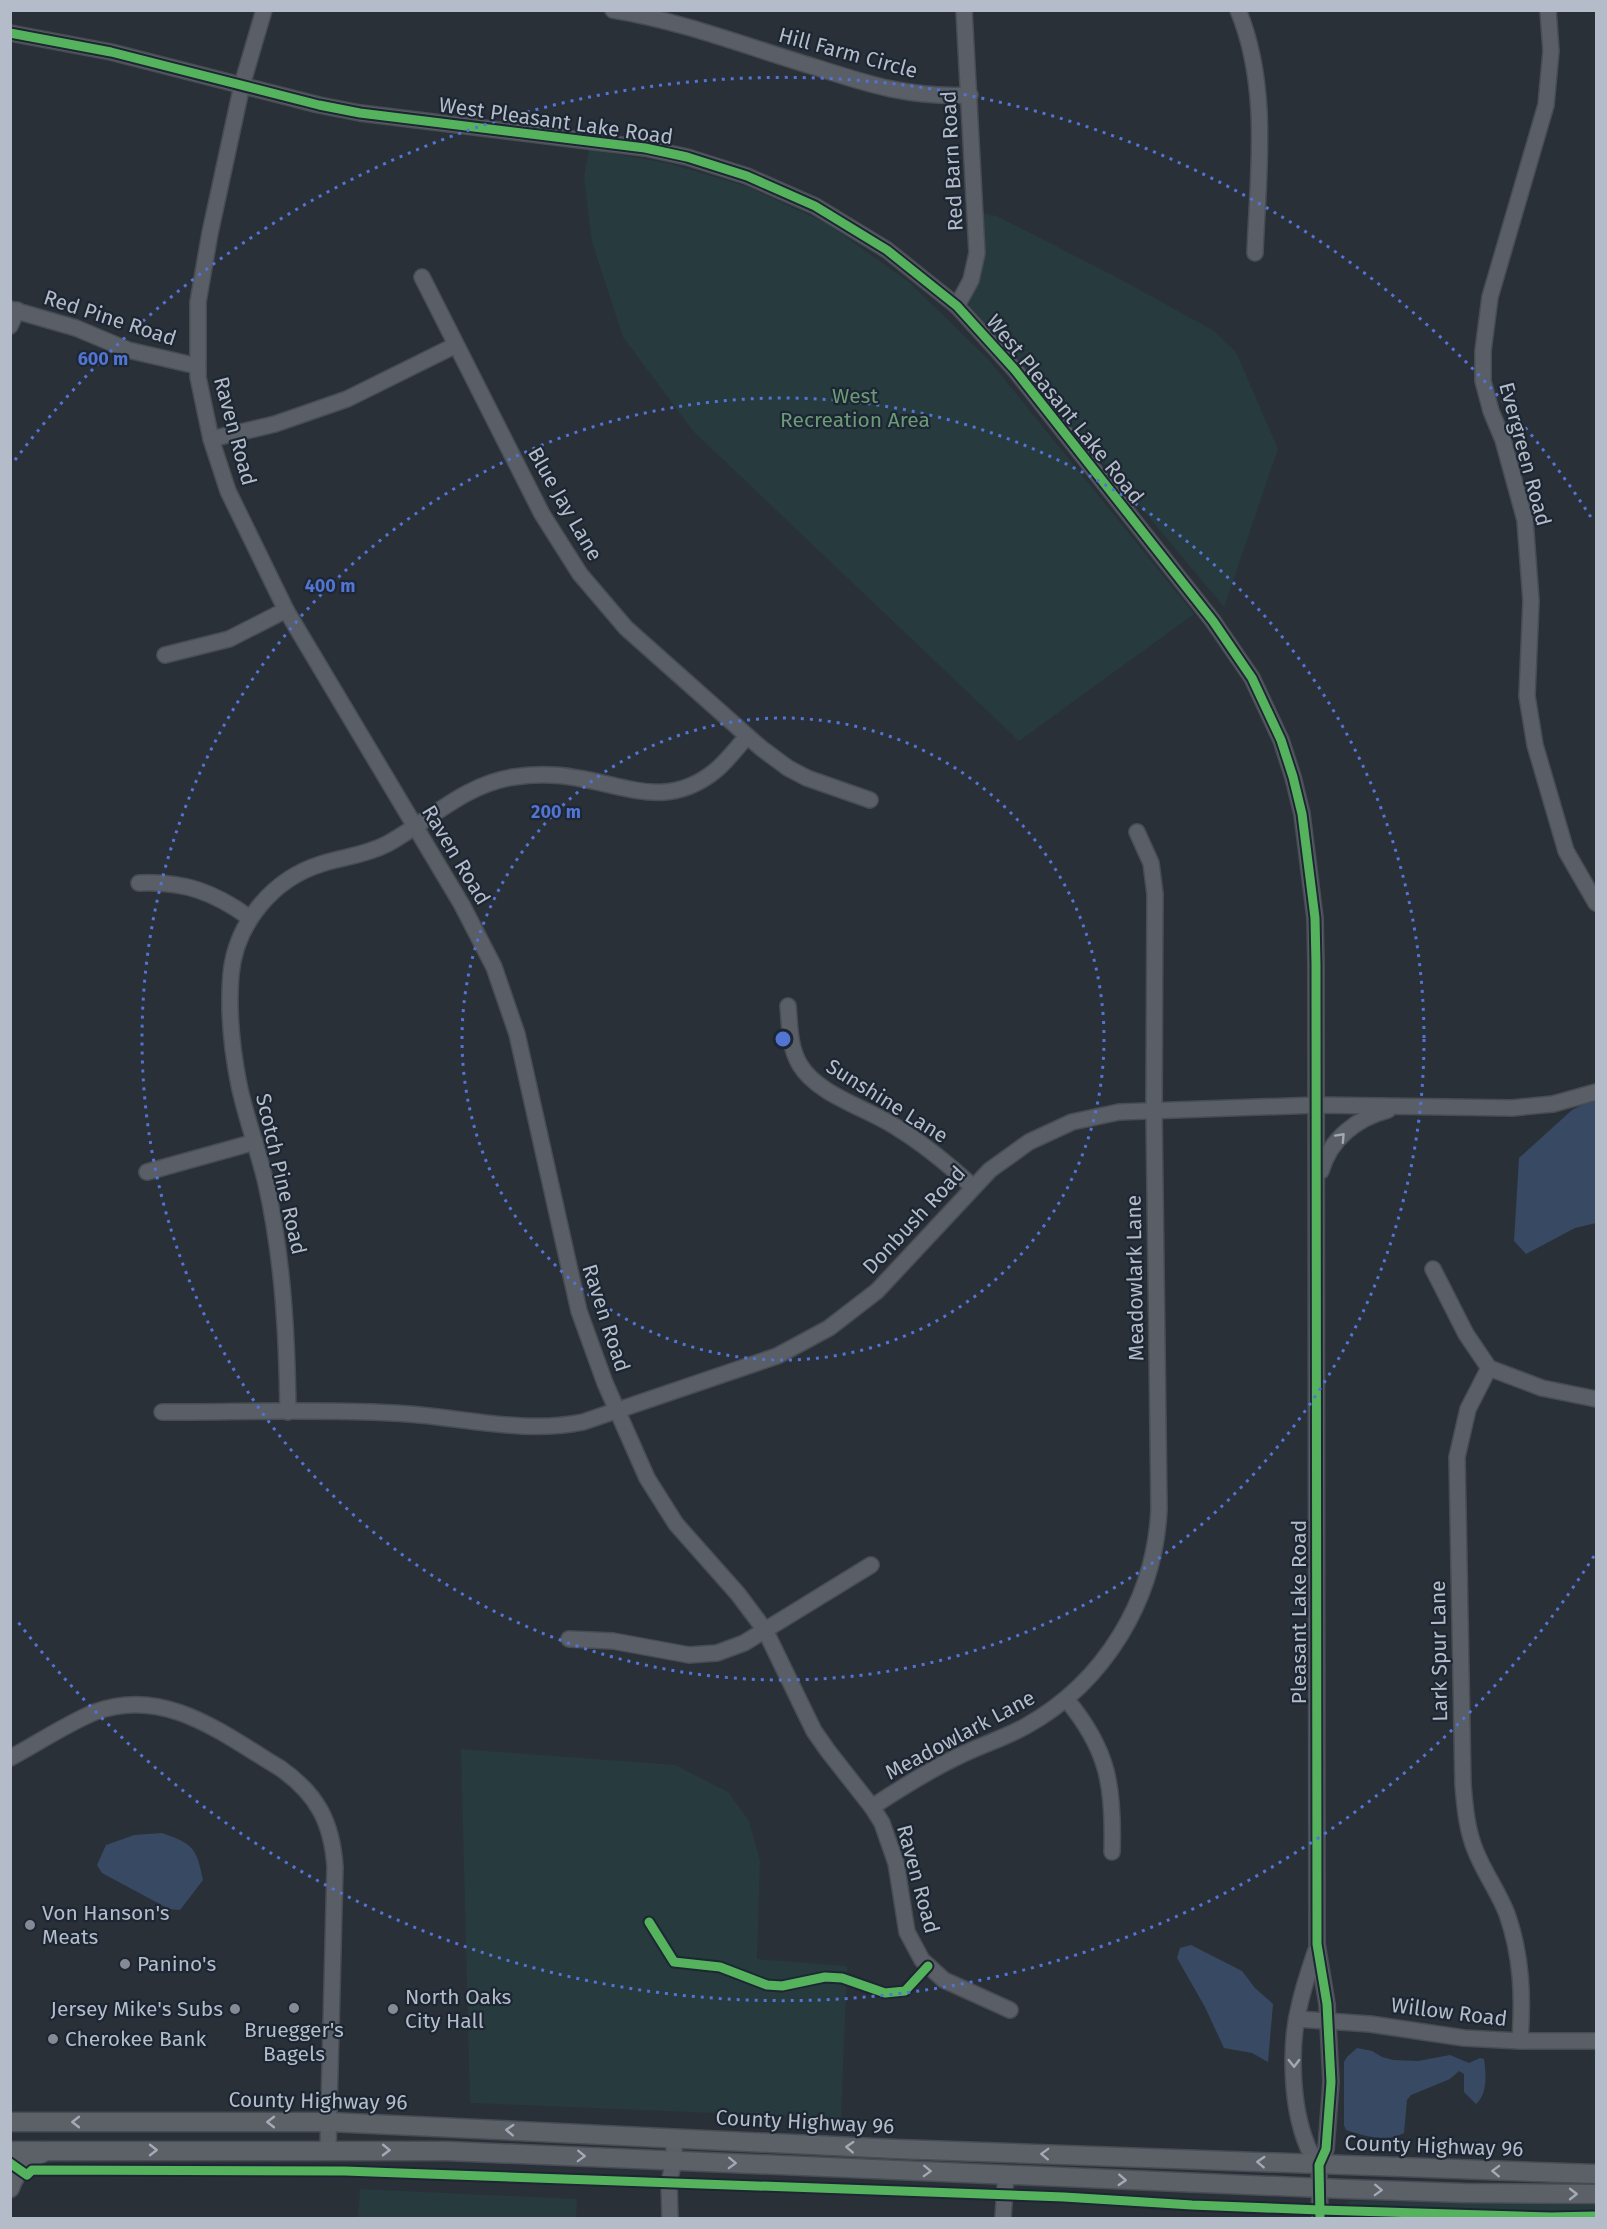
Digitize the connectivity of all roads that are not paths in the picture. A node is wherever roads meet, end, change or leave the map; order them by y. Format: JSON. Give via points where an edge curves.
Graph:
{"nodes":[{"id":1,"x":264,"y":10,"type":"edge"},
{"id":2,"x":613,"y":10,"type":"edge"},
{"id":3,"x":964,"y":10,"type":"edge"},
{"id":4,"x":1238,"y":10,"type":"edge"},
{"id":5,"x":1548,"y":10,"type":"edge"},
{"id":6,"x":10,"y":33,"type":"edge"},
{"id":7,"x":242,"y":85,"type":"junction"},
{"id":8,"x":970,"y":95,"type":"junction"},
{"id":9,"x":1255,"y":254,"type":"dead end"},
{"id":10,"x":422,"y":277,"type":"dead end"},
{"id":11,"x":957,"y":306,"type":"junction"},
{"id":12,"x":14,"y":310,"type":"edge"},
{"id":13,"x":10,"y":326,"type":"edge"},
{"id":14,"x":456,"y":345,"type":"junction"},
{"id":15,"x":197,"y":366,"type":"junction"},
{"id":16,"x":211,"y":439,"type":"junction"},
{"id":17,"x":286,"y":610,"type":"junction"},
{"id":18,"x":165,"y":655,"type":"dead end"},
{"id":19,"x":747,"y":736,"type":"junction"},
{"id":20,"x":870,"y":800,"type":"dead end"},
{"id":21,"x":415,"y":826,"type":"junction"},
{"id":22,"x":1137,"y":832,"type":"dead end"},
{"id":23,"x":139,"y":883,"type":"dead end"},
{"id":24,"x":1596,"y":903,"type":"edge"},
{"id":25,"x":250,"y":918,"type":"junction"},
{"id":26,"x":788,"y":1006,"type":"dead end"},
{"id":27,"x":1317,"y":1057,"type":"joint"},
{"id":28,"x":1596,"y":1092,"type":"edge"},
{"id":29,"x":1318,"y":1105,"type":"junction"},
{"id":30,"x":1403,"y":1106,"type":"junction"},
{"id":31,"x":1155,"y":1110,"type":"junction"},
{"id":32,"x":255,"y":1142,"type":"junction"},
{"id":33,"x":147,"y":1172,"type":"dead end"},
{"id":34,"x":973,"y":1186,"type":"junction"},
{"id":35,"x":1316,"y":1189,"type":"junction"},
{"id":36,"x":1433,"y":1269,"type":"dead end"},
{"id":37,"x":1489,"y":1368,"type":"junction"},
{"id":38,"x":1596,"y":1399,"type":"edge"},
{"id":39,"x":616,"y":1409,"type":"junction"},
{"id":40,"x":162,"y":1412,"type":"dead end"},
{"id":41,"x":288,"y":1412,"type":"junction"},
{"id":42,"x":871,"y":1565,"type":"dead end"},
{"id":43,"x":765,"y":1630,"type":"junction"},
{"id":44,"x":569,"y":1639,"type":"dead end"},
{"id":45,"x":1066,"y":1699,"type":"junction"},
{"id":46,"x":10,"y":1758,"type":"edge"},
{"id":47,"x":872,"y":1807,"type":"junction"},
{"id":48,"x":1113,"y":1852,"type":"dead end"},
{"id":49,"x":1317,"y":1944,"type":"junction"},
{"id":50,"x":1010,"y":2010,"type":"dead end"},
{"id":51,"x":1297,"y":2019,"type":"junction"},
{"id":52,"x":1329,"y":2022,"type":"junction"},
{"id":53,"x":1596,"y":2041,"type":"edge"},
{"id":54,"x":1520,"y":2042,"type":"junction"},
{"id":55,"x":10,"y":2122,"type":"edge"},
{"id":56,"x":329,"y":2122,"type":"junction"},
{"id":57,"x":674,"y":2138,"type":"junction"},
{"id":58,"x":328,"y":2149,"type":"junction"},
{"id":59,"x":47,"y":2150,"type":"junction"},
{"id":60,"x":10,"y":2151,"type":"edge"},
{"id":61,"x":674,"y":2160,"type":"junction"},
{"id":62,"x":1319,"y":2165,"type":"junction"},
{"id":63,"x":1596,"y":2174,"type":"edge"},
{"id":64,"x":1006,"y":2175,"type":"junction"},
{"id":65,"x":10,"y":2188,"type":"edge"},
{"id":66,"x":1320,"y":2188,"type":"junction"},
{"id":67,"x":1596,"y":2193,"type":"edge"},
{"id":68,"x":670,"y":2218,"type":"edge"},
{"id":69,"x":1003,"y":2218,"type":"edge"},
{"id":70,"x":1320,"y":2218,"type":"edge"}],
"edges":[{"from":1,"to":7,"type":"street"},
{"from":2,"to":8,"type":"street","name":"Hill Farm Circle","via":[[667,21],[878,87],[928,96]]},
{"from":3,"to":8,"type":"street","name":"Red Barn Road"},
{"from":4,"to":9,"type":"street","via":[[1253,62],[1260,124]]},
{"from":5,"to":24,"type":"street","name":"Evergreen Road","via":[[1551,51],[1545,105],[1491,297],[1483,351],[1484,381],[1525,520],[1531,601],[1527,696],[1535,744],[1566,851]]},
{"from":6,"to":7,"type":"street","name":"West Pleasant Lake Road","via":[[111,52]]},
{"from":7,"to":11,"type":"street","name":"West Pleasant Lake Road","via":[[360,113],[645,147],[717,165],[833,215],[887,250]]},
{"from":7,"to":15,"type":"street","name":"Raven Road","via":[[198,302]]},
{"from":8,"to":11,"type":"street","name":"Red Barn Road","via":[[977,253],[971,280]]},
{"from":10,"to":14,"type":"street","name":"Blue Jay Lane"},
{"from":11,"to":27,"type":"street","name":"West Pleasant Lake Road","via":[[1015,370],[1213,621],[1270,712],[1293,777],[1310,871]]},
{"from":12,"to":13,"type":"street"},
{"from":12,"to":15,"type":"street","name":"Red Pine Road","via":[[76,328],[128,350]]},
{"from":14,"to":16,"type":"street","via":[[329,406]]},
{"from":14,"to":19,"type":"street","name":"Blue Jay Lane","via":[[538,507],[580,574],[632,633]]},
{"from":15,"to":16,"type":"street","name":"Raven Road"},
{"from":16,"to":17,"type":"street","name":"Raven Road","via":[[228,491]]},
{"from":17,"to":18,"type":"street","via":[[229,639]]},
{"from":17,"to":21,"type":"street","name":"Raven Road"},
{"from":19,"to":20,"type":"street","name":"Blue Jay Lane","via":[[798,773]]},
{"from":19,"to":21,"type":"street","via":[[715,771],[674,791],[644,793],[556,775],[510,777],[469,792]]},
{"from":21,"to":25,"type":"street","name":"Scotch Pine Road","via":[[366,853],[321,864],[288,879]]},
{"from":21,"to":39,"type":"street","name":"Raven Road","via":[[479,936],[506,1000],[579,1311]]},
{"from":22,"to":31,"type":"street","name":"Meadowlark Lane","via":[[1151,864],[1155,894]]},
{"from":23,"to":25,"type":"street","via":[[195,888],[229,903]]},
{"from":25,"to":32,"type":"street","name":"Scotch Pine Road","via":[[235,954],[231,991],[236,1070]]},
{"from":26,"to":34,"type":"street","name":"Sunshine Lane","via":[[794,1052],[808,1076],[898,1127]]},
{"from":27,"to":29,"type":"street","name":"Pleasant Lake Road"},
{"from":28,"to":30,"type":"street","name":"Donbush Road","via":[[1553,1104],[1512,1108]]},
{"from":29,"to":30,"type":"street","name":"Donbush Road"},
{"from":29,"to":31,"type":"street","name":"Donbush Road"},
{"from":29,"to":35,"type":"street","name":"Pleasant Lake Road"},
{"from":35,"to":30,"type":"street","one_way":true,"via":[[1325,1158],[1347,1131],[1374,1114]]},
{"from":31,"to":34,"type":"street","name":"Donbush Road","via":[[1095,1116],[1050,1131],[1009,1155]]},
{"from":31,"to":45,"type":"street","name":"Meadowlark Lane","via":[[1158,1524],[1148,1578],[1128,1623],[1097,1668]]},
{"from":32,"to":33,"type":"street"},
{"from":32,"to":41,"type":"street","name":"Scotch Pine Road","via":[[282,1271]]},
{"from":34,"to":39,"type":"street","name":"Donbush Road","via":[[877,1291],[829,1328],[741,1370]]},
{"from":35,"to":49,"type":"street","name":"Pleasant Lake Road"},
{"from":36,"to":37,"type":"street","via":[[1466,1334]]},
{"from":37,"to":38,"type":"street","via":[[1542,1388]]},
{"from":37,"to":54,"type":"street","name":"Lark Spur Lane","via":[[1468,1409],[1457,1456],[1463,1785],[1474,1844],[1506,1911],[1518,1951],[1522,1984]]},
{"from":39,"to":41,"type":"street","via":[[583,1422],[546,1428],[393,1413]]},
{"from":39,"to":43,"type":"street","name":"Raven Road","via":[[660,1502]]},
{"from":40,"to":41,"type":"street"},
{"from":42,"to":43,"type":"street"},
{"from":43,"to":44,"type":"street","via":[[732,1649],[704,1655],[613,1641]]},
{"from":43,"to":47,"type":"street","name":"Raven Road","via":[[814,1731]]},
{"from":45,"to":47,"type":"street","name":"Meadowlark Lane","via":[[1026,1726],[931,1770]]},
{"from":45,"to":48,"type":"street","name":"Meadowlark Lane","via":[[1086,1724],[1104,1762],[1113,1802]]},
{"from":46,"to":56,"type":"street","via":[[95,1713],[127,1705],[162,1706],[205,1724],[280,1768],[304,1788],[323,1814],[334,1847]]},
{"from":47,"to":50,"type":"street","name":"Raven Road","via":[[890,1841],[907,1932],[922,1960],[944,1980]]},
{"from":49,"to":51,"type":"street","name":"Pleasant Lake Road"},
{"from":49,"to":52,"type":"street","name":"Pleasant Lake Road"},
{"from":51,"to":52,"type":"street","name":"Willow Road"},
{"from":51,"to":62,"type":"street","name":"Pleasant Lake Road","one_way":true,"via":[[1296,2105],[1307,2148]]},
{"from":52,"to":54,"type":"street","name":"Willow Road"},
{"from":52,"to":62,"type":"street","name":"Pleasant Lake Road","via":[[1331,2105],[1326,2149]]},
{"from":53,"to":54,"type":"street","name":"Willow Road"},
{"from":56,"to":55,"type":"main road","name":"County Highway 96","one_way":true},
{"from":57,"to":56,"type":"main road","name":"County Highway 96","one_way":true},
{"from":56,"to":58,"type":"street"},
{"from":57,"to":61,"type":"street"},
{"from":62,"to":57,"type":"main road","name":"County Highway 96","one_way":true},
{"from":59,"to":58,"type":"main road","name":"County Highway 96","one_way":true},
{"from":58,"to":61,"type":"main road","name":"County Highway 96","one_way":true},
{"from":59,"to":60,"type":"main road","name":"County Highway 96"},
{"from":59,"to":65,"type":"main road","via":[[20,2169]]},
{"from":61,"to":64,"type":"main road","name":"County Highway 96","one_way":true},
{"from":61,"to":68,"type":"street","via":[[669,2183]]},
{"from":63,"to":62,"type":"main road","name":"County Highway 96","one_way":true},
{"from":62,"to":66,"type":"street"},
{"from":64,"to":66,"type":"main road","name":"County Highway 96","one_way":true},
{"from":64,"to":69,"type":"street"},
{"from":66,"to":67,"type":"main road","name":"County Highway 96","one_way":true},
{"from":66,"to":70,"type":"street"}]}
